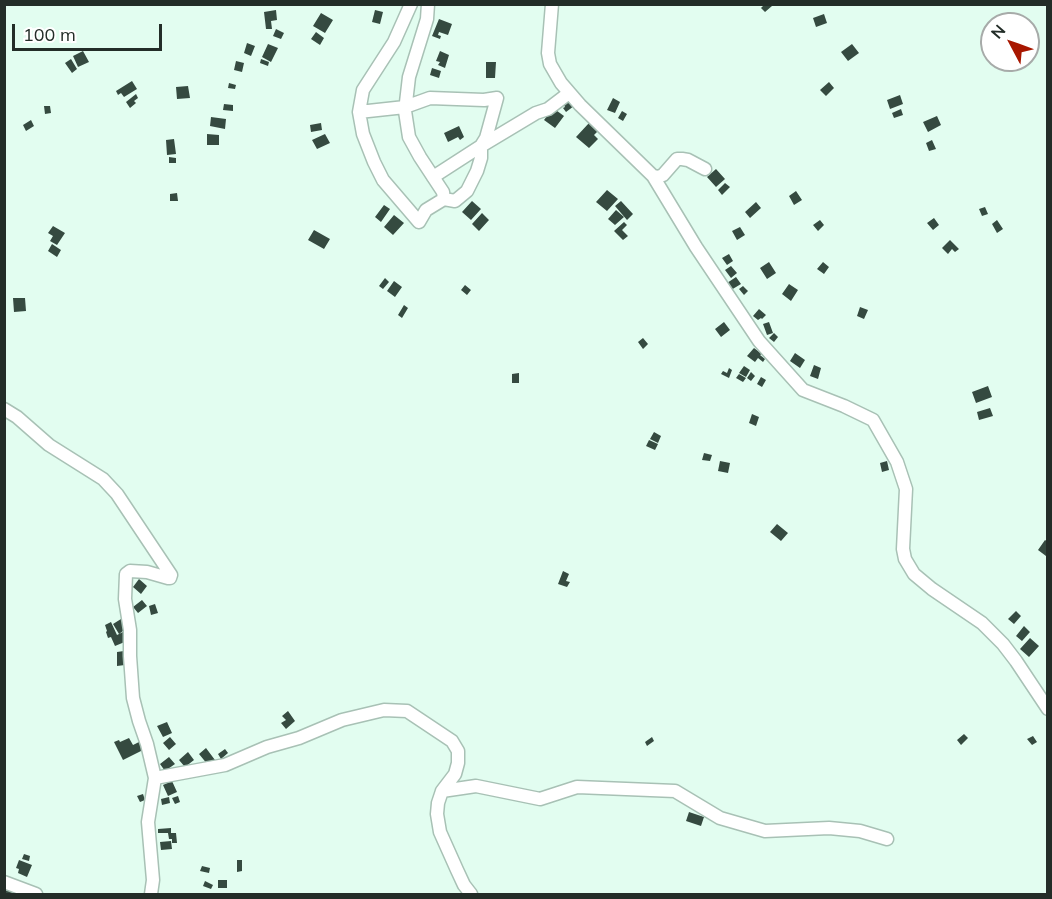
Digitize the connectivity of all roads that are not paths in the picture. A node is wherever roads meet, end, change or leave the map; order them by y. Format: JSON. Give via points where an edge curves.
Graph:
{"nodes":[{"id":1,"x":411,"y":4,"type":"edge"},
{"id":2,"x":428,"y":4,"type":"edge"},
{"id":3,"x":552,"y":4,"type":"edge"},
{"id":4,"x":570,"y":93,"type":"junction"},
{"id":5,"x":405,"y":107,"type":"junction"},
{"id":6,"x":359,"y":112,"type":"junction"},
{"id":7,"x":481,"y":146,"type":"junction"},
{"id":8,"x":705,"y":169,"type":"dead end"},
{"id":9,"x":653,"y":176,"type":"junction"},
{"id":10,"x":433,"y":177,"type":"junction"},
{"id":11,"x":444,"y":199,"type":"junction"},
{"id":12,"x":4,"y":409,"type":"edge"},
{"id":13,"x":1047,"y":709,"type":"edge"},
{"id":14,"x":155,"y":778,"type":"junction"},
{"id":15,"x":442,"y":791,"type":"junction"},
{"id":16,"x":886,"y":839,"type":"dead end"},
{"id":17,"x":4,"y":882,"type":"edge"},
{"id":18,"x":36,"y":894,"type":"edge"},
{"id":19,"x":151,"y":894,"type":"edge"},
{"id":20,"x":471,"y":894,"type":"edge"}],
"edges":[{"from":1,"to":6,"type":"street","via":[[394,42],[363,90]]},
{"from":2,"to":5,"type":"street"},
{"from":3,"to":4,"type":"street","via":[[550,64]]},
{"from":4,"to":7,"type":"street"},
{"from":4,"to":9,"type":"street"},
{"from":5,"to":6,"type":"street"},
{"from":5,"to":7,"type":"street","via":[[430,98],[497,98]]},
{"from":5,"to":10,"type":"street","via":[[409,137]]},
{"from":6,"to":11,"type":"street","via":[[363,134],[383,180],[419,222],[426,210]]},
{"from":7,"to":10,"type":"street"},
{"from":7,"to":11,"type":"street","via":[[477,171],[467,191],[454,201]]},
{"from":8,"to":9,"type":"street","via":[[677,159],[663,175]]},
{"from":9,"to":13,"type":"street","via":[[696,247],[784,370],[803,390],[873,420],[897,462],[906,489],[905,559],[932,589],[982,623],[1003,644]]},
{"from":10,"to":11,"type":"street"},
{"from":12,"to":14,"type":"street","via":[[49,445],[103,479],[171,576],[130,571],[126,574],[124,599],[130,630],[133,698]]},
{"from":14,"to":15,"type":"street","via":[[225,765],[342,720],[384,710],[407,711],[452,741],[458,751],[455,774]]},
{"from":14,"to":19,"type":"street","via":[[148,822]]},
{"from":15,"to":16,"type":"street","via":[[476,786],[540,799],[577,787],[675,791],[720,818],[765,831],[829,828]]},
{"from":15,"to":20,"type":"street","via":[[437,814],[440,832]]},
{"from":17,"to":18,"type":"street"}]}
